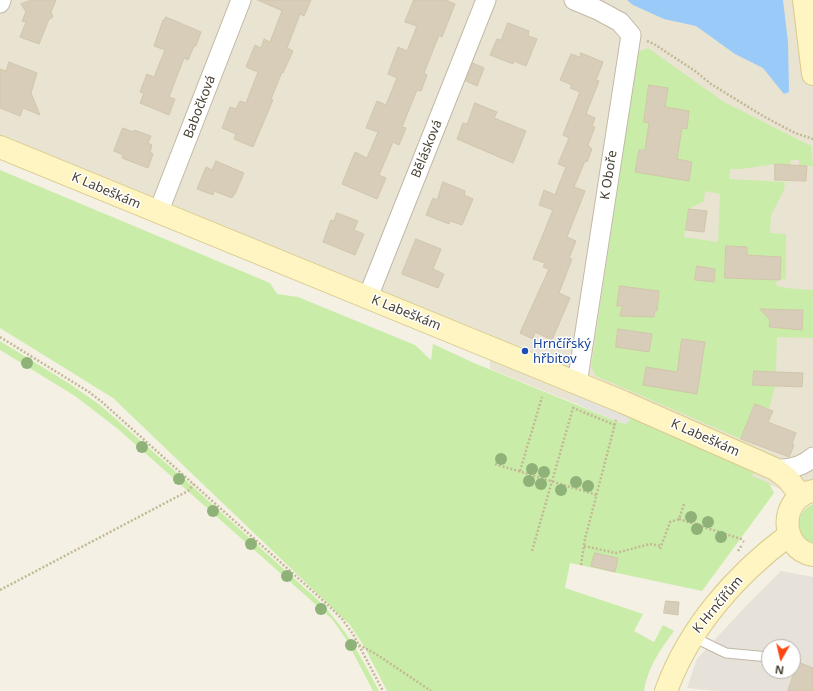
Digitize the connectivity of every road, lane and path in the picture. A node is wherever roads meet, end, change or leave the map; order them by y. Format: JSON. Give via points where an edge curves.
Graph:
{"nodes":[{"id":1,"x":1,"y":0,"type":"edge"},
{"id":2,"x":241,"y":0,"type":"edge"},
{"id":3,"x":486,"y":0,"type":"edge"},
{"id":4,"x":574,"y":0,"type":"edge"},
{"id":5,"x":804,"y":0,"type":"edge"},
{"id":6,"x":0,"y":3,"type":"edge"},
{"id":7,"x":631,"y":35,"type":"junction"},
{"id":8,"x":813,"y":74,"type":"edge"},
{"id":9,"x":813,"y":139,"type":"edge"},
{"id":10,"x":0,"y":147,"type":"edge"},
{"id":11,"x":158,"y":213,"type":"junction"},
{"id":12,"x":368,"y":297,"type":"junction"},
{"id":13,"x":0,"y":337,"type":"edge"},
{"id":14,"x":577,"y":384,"type":"junction"},
{"id":15,"x":542,"y":398,"type":"dead end"},
{"id":16,"x":619,"y":413,"type":"dead end"},
{"id":17,"x":615,"y":425,"type":"junction"},
{"id":18,"x":813,"y":457,"type":"edge"},
{"id":19,"x":495,"y":464,"type":"dead end"},
{"id":20,"x":775,"y":469,"type":"junction"},
{"id":21,"x":520,"y":471,"type":"junction"},
{"id":22,"x":552,"y":481,"type":"junction"},
{"id":23,"x":194,"y":484,"type":"junction"},
{"id":24,"x":807,"y":494,"type":"edge"},
{"id":25,"x":597,"y":495,"type":"junction"},
{"id":26,"x":684,"y":504,"type":"dead end"},
{"id":27,"x":679,"y":519,"type":"junction"},
{"id":28,"x":789,"y":535,"type":"junction"},
{"id":29,"x":744,"y":542,"type":"dead end"},
{"id":30,"x":584,"y":546,"type":"junction"},
{"id":31,"x":532,"y":551,"type":"dead end"},
{"id":32,"x":813,"y":555,"type":"edge"},
{"id":33,"x":581,"y":565,"type":"dead end"},
{"id":34,"x":0,"y":590,"type":"edge"},
{"id":35,"x":692,"y":636,"type":"junction"},
{"id":36,"x":359,"y":645,"type":"junction"},
{"id":37,"x":761,"y":656,"type":"edge"},
{"id":38,"x":383,"y":691,"type":"edge"},
{"id":39,"x":431,"y":691,"type":"edge"},
{"id":40,"x":666,"y":691,"type":"edge"}],
"edges":[{"from":1,"to":6,"type":"street"},
{"from":2,"to":11,"type":"street","name":"Babočková"},
{"from":3,"to":12,"type":"street","name":"Bělásková"},
{"from":4,"to":7,"type":"street","via":[[620,22]]},
{"from":5,"to":8,"type":"street"},
{"from":7,"to":9,"type":"path","via":[[654,44],[763,116],[795,134]]},
{"from":7,"to":14,"type":"street","name":"K Oboře"},
{"from":10,"to":11,"type":"street","name":"K Labeškám"},
{"from":11,"to":12,"type":"street","name":"K Labeškám"},
{"from":12,"to":14,"type":"street","name":"K Labeškám"},
{"from":13,"to":23,"type":"path","via":[[89,392]]},
{"from":14,"to":20,"type":"street","name":"K Labeškám"},
{"from":15,"to":21,"type":"path"},
{"from":16,"to":17,"type":"path"},
{"from":17,"to":22,"type":"path","via":[[573,408]]},
{"from":17,"to":25,"type":"path"},
{"from":18,"to":20,"type":"street","via":[[792,469]]},
{"from":19,"to":21,"type":"path"},
{"from":20,"to":24,"type":"street","name":"K Labeškám"},
{"from":21,"to":22,"type":"path"},
{"from":22,"to":25,"type":"path"},
{"from":22,"to":31,"type":"path"},
{"from":23,"to":34,"type":"path","via":[[188,491]]},
{"from":23,"to":36,"type":"path","via":[[328,605],[342,619]]},
{"from":24,"to":28,"type":"street","via":[[794,502],[789,509]]},
{"from":25,"to":30,"type":"path"},
{"from":26,"to":27,"type":"path"},
{"from":27,"to":29,"type":"path"},
{"from":27,"to":30,"type":"path","via":[[670,522],[660,547],[650,544],[616,553]]},
{"from":28,"to":32,"type":"street","via":[[800,550]]},
{"from":28,"to":35,"type":"street","name":"K Hrnčířům","via":[[754,562],[701,622]]},
{"from":30,"to":33,"type":"path"},
{"from":35,"to":37,"type":"lane","via":[[726,653]]},
{"from":35,"to":40,"type":"street","name":"K Hrnčířům"},
{"from":36,"to":38,"type":"path"},
{"from":36,"to":39,"type":"path"}]}
